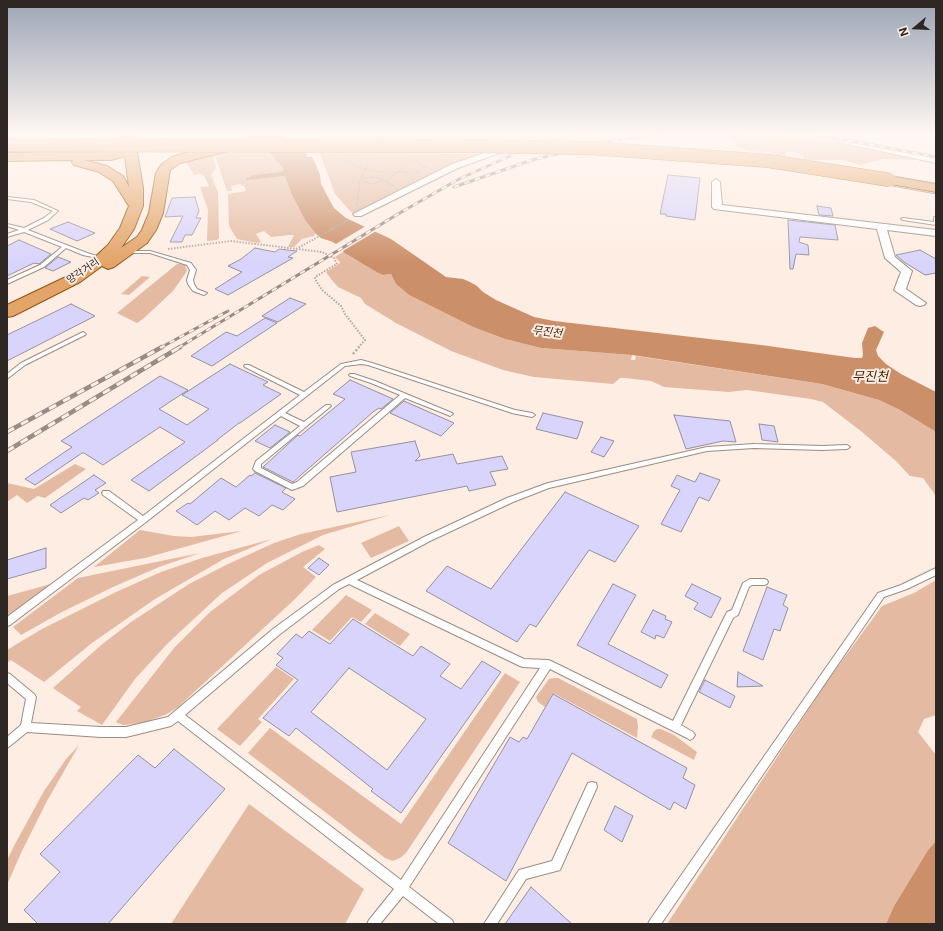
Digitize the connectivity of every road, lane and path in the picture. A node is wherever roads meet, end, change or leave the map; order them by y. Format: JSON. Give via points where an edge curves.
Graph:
{"nodes":[{"id":1,"x":114,"y":176,"type":"edge"},
{"id":2,"x":134,"y":176,"type":"edge"},
{"id":3,"x":161,"y":176,"type":"edge"},
{"id":4,"x":362,"y":176,"type":"edge"},
{"id":5,"x":392,"y":176,"type":"edge"},
{"id":6,"x":434,"y":176,"type":"edge"},
{"id":7,"x":867,"y":176,"type":"edge"},
{"id":8,"x":376,"y":177,"type":"joint"},
{"id":9,"x":381,"y":181,"type":"junction"},
{"id":10,"x":716,"y":182,"type":"dead end"},
{"id":11,"x":936,"y":188,"type":"edge"},
{"id":12,"x":7,"y":198,"type":"edge"},
{"id":13,"x":136,"y":206,"type":"junction"},
{"id":14,"x":359,"y":214,"type":"junction"},
{"id":15,"x":936,"y":218,"type":"edge"},
{"id":16,"x":903,"y":219,"type":"dead end"},
{"id":17,"x":7,"y":225,"type":"edge"},
{"id":18,"x":881,"y":226,"type":"junction"},
{"id":19,"x":24,"y":230,"type":"junction"},
{"id":20,"x":936,"y":233,"type":"edge"},
{"id":21,"x":7,"y":236,"type":"edge"},
{"id":22,"x":64,"y":247,"type":"junction"},
{"id":23,"x":296,"y":248,"type":"junction"},
{"id":24,"x":129,"y":250,"type":"junction"},
{"id":25,"x":150,"y":252,"type":"junction"},
{"id":26,"x":102,"y":258,"type":"junction"},
{"id":27,"x":74,"y":279,"type":"junction"},
{"id":28,"x":7,"y":282,"type":"edge"},
{"id":29,"x":204,"y":293,"type":"dead end"},
{"id":30,"x":920,"y":303,"type":"dead end"},
{"id":31,"x":7,"y":312,"type":"edge"},
{"id":32,"x":83,"y":334,"type":"dead end"},
{"id":33,"x":352,"y":362,"type":"junction"},
{"id":34,"x":247,"y":366,"type":"dead end"},
{"id":35,"x":352,"y":376,"type":"dead end"},
{"id":36,"x":7,"y":377,"type":"edge"},
{"id":37,"x":304,"y":395,"type":"junction"},
{"id":38,"x":403,"y":396,"type":"junction"},
{"id":39,"x":328,"y":406,"type":"dead end"},
{"id":40,"x":280,"y":413,"type":"junction"},
{"id":41,"x":450,"y":414,"type":"dead end"},
{"id":42,"x":532,"y":415,"type":"dead end"},
{"id":43,"x":304,"y":425,"type":"junction"},
{"id":44,"x":847,"y":447,"type":"dead end"},
{"id":45,"x":106,"y":493,"type":"dead end"},
{"id":46,"x":143,"y":520,"type":"junction"},
{"id":47,"x":936,"y":572,"type":"edge"},
{"id":48,"x":348,"y":580,"type":"junction"},
{"id":49,"x":764,"y":582,"type":"dead end"},
{"id":50,"x":7,"y":622,"type":"edge"},
{"id":51,"x":548,"y":664,"type":"junction"},
{"id":52,"x":7,"y":677,"type":"edge"},
{"id":53,"x":178,"y":715,"type":"junction"},
{"id":54,"x":25,"y":727,"type":"junction"},
{"id":55,"x":674,"y":727,"type":"junction"},
{"id":56,"x":690,"y":735,"type":"dead end"},
{"id":57,"x":7,"y":743,"type":"edge"},
{"id":58,"x":592,"y":787,"type":"dead end"},
{"id":59,"x":402,"y":888,"type":"junction"},
{"id":60,"x":373,"y":924,"type":"edge"},
{"id":61,"x":448,"y":924,"type":"edge"},
{"id":62,"x":490,"y":924,"type":"edge"},
{"id":63,"x":654,"y":924,"type":"edge"}],
"edges":[{"from":1,"to":13,"type":"main road"},
{"from":2,"to":13,"type":"main road"},
{"from":3,"to":24,"type":"main road","bridge":true,"via":[[156,213],[149,230],[142,240]]},
{"from":4,"to":14,"type":"path","via":[[357,200]]},
{"from":5,"to":9,"type":"path","via":[[385,182]]},
{"from":6,"to":14,"type":"street"},
{"from":7,"to":11,"type":"main road","bridge":true},
{"from":8,"to":9,"type":"path"},
{"from":8,"to":9,"type":"path","via":[[366,178],[364,182],[374,184]]},
{"from":10,"to":18,"type":"street","via":[[717,208]]},
{"from":12,"to":19,"type":"lane","via":[[32,201],[56,211]]},
{"from":13,"to":26,"type":"main road","name":"양각거리","via":[[127,229]]},
{"from":14,"to":23,"type":"path"},
{"from":15,"to":16,"type":"lane","via":[[936,224]]},
{"from":17,"to":19,"type":"lane"},
{"from":18,"to":20,"type":"street"},
{"from":18,"to":30,"type":"street","via":[[890,258],[906,271],[900,290]]},
{"from":19,"to":21,"type":"lane"},
{"from":19,"to":22,"type":"lane"},
{"from":22,"to":26,"type":"lane"},
{"from":22,"to":28,"type":"lane","via":[[42,266]]},
{"from":23,"to":25,"type":"path","via":[[231,241]]},
{"from":23,"to":33,"type":"path","via":[[322,252],[334,258],[337,264],[315,279],[322,290],[341,306],[344,314],[365,340],[351,356]]},
{"from":24,"to":25,"type":"lane"},
{"from":24,"to":27,"type":"main road","via":[[108,264]]},
{"from":25,"to":29,"type":"lane","via":[[189,264],[193,270],[191,284],[195,290]]},
{"from":26,"to":27,"type":"main road","name":"양각거리"},
{"from":27,"to":31,"type":"main road","name":"양각거리"},
{"from":32,"to":36,"type":"lane","via":[[23,364]]},
{"from":33,"to":37,"type":"lane","via":[[336,369]]},
{"from":33,"to":42,"type":"lane","via":[[370,364],[514,412]]},
{"from":34,"to":37,"type":"lane"},
{"from":35,"to":38,"type":"lane","via":[[373,382]]},
{"from":37,"to":40,"type":"lane"},
{"from":38,"to":41,"type":"lane"},
{"from":38,"to":43,"type":"lane","via":[[300,484],[292,487],[257,469],[258,463]]},
{"from":39,"to":43,"type":"lane"},
{"from":40,"to":43,"type":"lane"},
{"from":40,"to":46,"type":"lane"},
{"from":44,"to":48,"type":"lane","via":[[754,446],[707,449],[548,486],[510,500]]},
{"from":45,"to":46,"type":"lane"},
{"from":46,"to":50,"type":"lane"},
{"from":47,"to":63,"type":"lane","via":[[881,595]]},
{"from":48,"to":51,"type":"lane","via":[[523,663]]},
{"from":48,"to":53,"type":"lane","via":[[276,632]]},
{"from":49,"to":55,"type":"lane","via":[[750,582],[746,585],[736,612],[730,614]]},
{"from":51,"to":55,"type":"lane"},
{"from":51,"to":59,"type":"lane"},
{"from":52,"to":54,"type":"lane","via":[[31,697]]},
{"from":53,"to":54,"type":"lane","via":[[171,721],[126,732]]},
{"from":53,"to":59,"type":"lane"},
{"from":54,"to":57,"type":"lane"},
{"from":55,"to":56,"type":"lane"},
{"from":58,"to":62,"type":"lane","via":[[556,866],[523,874]]},
{"from":59,"to":60,"type":"lane"},
{"from":59,"to":61,"type":"lane"}]}
